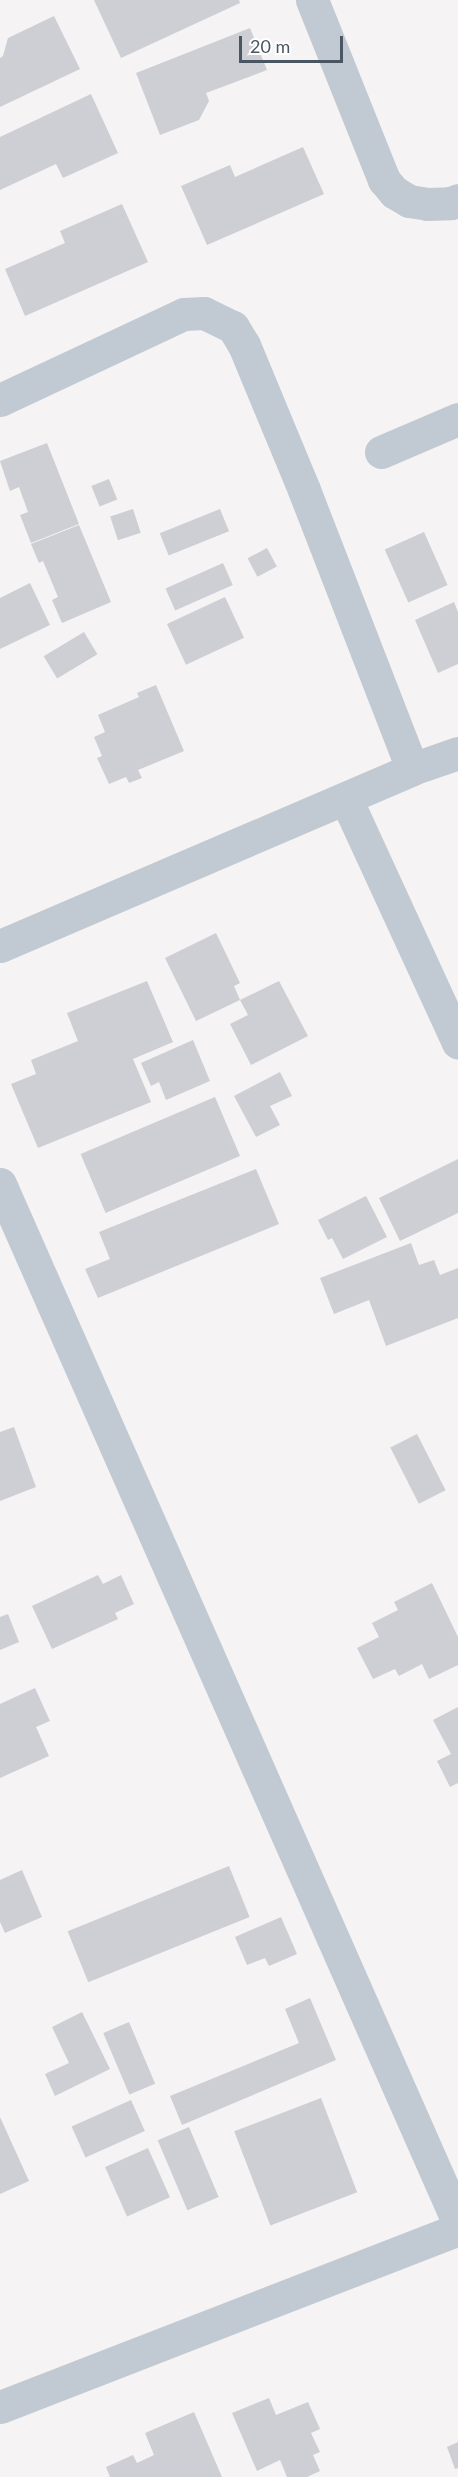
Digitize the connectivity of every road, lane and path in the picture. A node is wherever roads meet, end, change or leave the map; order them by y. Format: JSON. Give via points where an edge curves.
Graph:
{"nodes":[{"id":1,"x":312,"y":0,"type":"edge"},
{"id":2,"x":458,"y":200,"type":"edge"},
{"id":3,"x":2,"y":394,"type":"edge"},
{"id":4,"x":458,"y":419,"type":"edge"},
{"id":5,"x":381,"y":452,"type":"dead end"},
{"id":6,"x":458,"y":753,"type":"edge"},
{"id":7,"x":412,"y":769,"type":"junction"},
{"id":8,"x":346,"y":799,"type":"junction"},
{"id":9,"x":0,"y":946,"type":"edge"},
{"id":10,"x":458,"y":1042,"type":"edge"},
{"id":11,"x":0,"y":1184,"type":"edge"},
{"id":12,"x":458,"y":2222,"type":"edge"},
{"id":13,"x":458,"y":2229,"type":"edge"},
{"id":14,"x":0,"y":2407,"type":"edge"}],
"edges":[{"from":1,"to":2,"type":"street","via":[[384,180],[394,192],[410,201],[427,204]]},
{"from":3,"to":7,"type":"street","via":[[184,314],[204,313],[232,327],[244,345],[304,490]]},
{"from":4,"to":5,"type":"street"},
{"from":6,"to":7,"type":"street"},
{"from":7,"to":8,"type":"street"},
{"from":8,"to":9,"type":"street"},
{"from":8,"to":10,"type":"street"},
{"from":11,"to":12,"type":"street"},
{"from":13,"to":14,"type":"street"}]}
